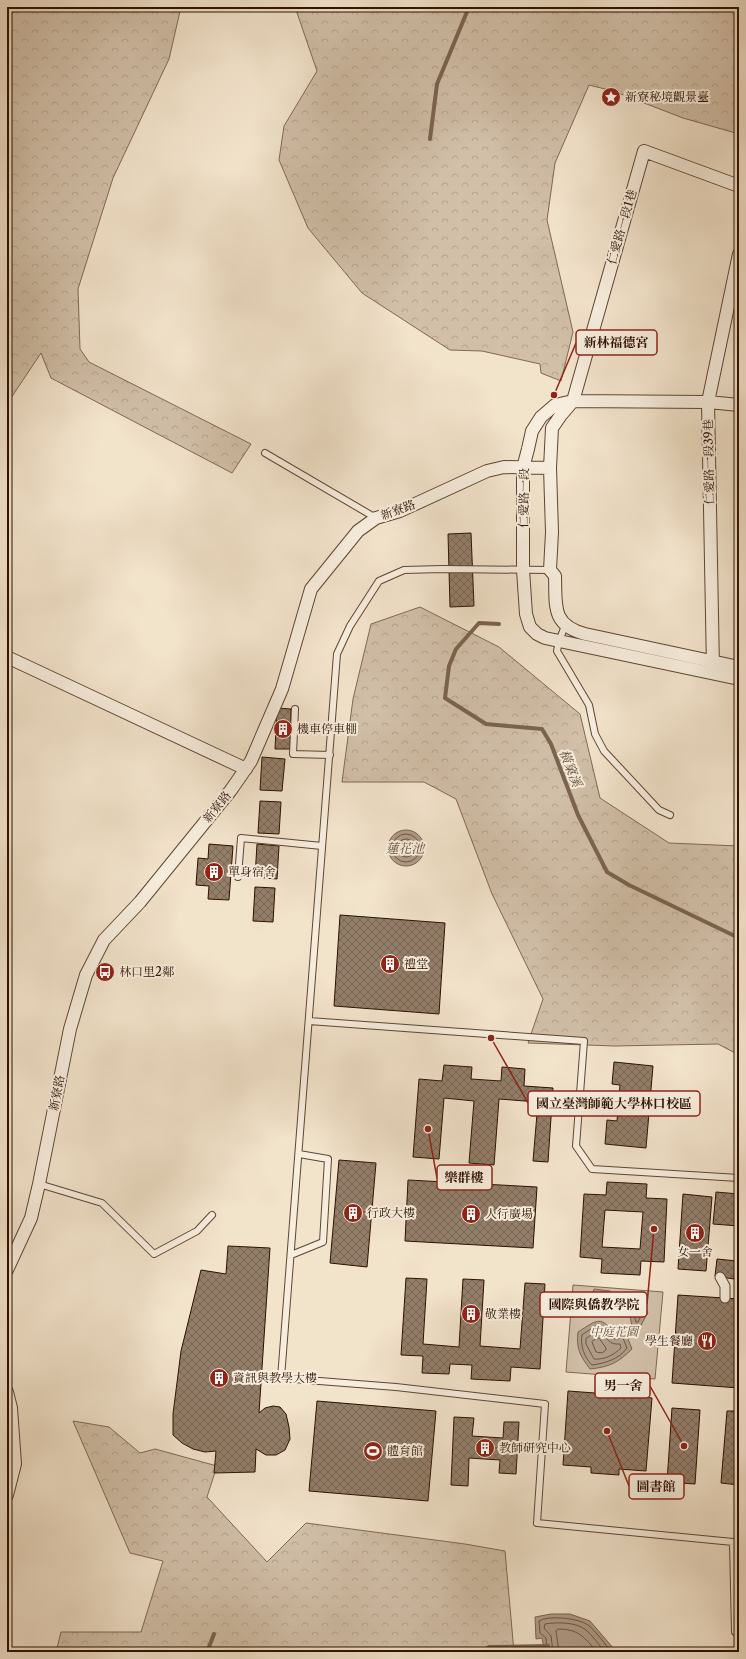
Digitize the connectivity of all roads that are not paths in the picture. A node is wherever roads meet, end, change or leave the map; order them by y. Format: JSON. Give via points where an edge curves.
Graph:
{"nodes":[{"id":1,"x":739,"y":186,"type":"edge"},
{"id":2,"x":739,"y":254,"type":"edge"},
{"id":3,"x":573,"y":401,"type":"junction"},
{"id":4,"x":708,"y":402,"type":"junction"},
{"id":5,"x":739,"y":405,"type":"edge"},
{"id":6,"x":265,"y":453,"type":"dead end"},
{"id":7,"x":523,"y":468,"type":"junction"},
{"id":8,"x":550,"y":468,"type":"junction"},
{"id":9,"x":376,"y":518,"type":"junction"},
{"id":10,"x":523,"y":570,"type":"junction"},
{"id":11,"x":550,"y":570,"type":"junction"},
{"id":12,"x":565,"y":626,"type":"junction"},
{"id":13,"x":559,"y":641,"type":"junction"},
{"id":14,"x":7,"y":657,"type":"edge"},
{"id":15,"x":713,"y":667,"type":"junction"},
{"id":16,"x":739,"y":667,"type":"edge"},
{"id":17,"x":739,"y":679,"type":"edge"},
{"id":18,"x":295,"y":709,"type":"dead end"},
{"id":19,"x":330,"y":755,"type":"junction"},
{"id":20,"x":246,"y":769,"type":"junction"},
{"id":21,"x":670,"y":815,"type":"dead end"},
{"id":22,"x":322,"y":846,"type":"junction"},
{"id":23,"x":238,"y":877,"type":"dead end"},
{"id":24,"x":309,"y":1022,"type":"junction"},
{"id":25,"x":298,"y":1154,"type":"junction"},
{"id":26,"x":739,"y":1178,"type":"edge"},
{"id":27,"x":39,"y":1184,"type":"junction"},
{"id":28,"x":212,"y":1215,"type":"dead end"},
{"id":29,"x":291,"y":1255,"type":"junction"},
{"id":30,"x":7,"y":1270,"type":"edge"},
{"id":31,"x":720,"y":1277,"type":"dead end"},
{"id":32,"x":724,"y":1298,"type":"dead end"},
{"id":33,"x":7,"y":1392,"type":"edge"},
{"id":34,"x":7,"y":1495,"type":"edge"},
{"id":35,"x":739,"y":1632,"type":"edge"}],
"edges":[{"from":1,"to":3,"type":"street","name":"仁愛路一段1巷","via":[[644,151]]},
{"from":2,"to":4,"type":"street","name":"仁愛路一段39巷"},
{"from":3,"to":4,"type":"street","name":"仁愛路一段"},
{"from":3,"to":7,"type":"street","name":"仁愛路一段","via":[[555,405],[541,417],[532,431]]},
{"from":3,"to":8,"type":"street","via":[[552,428]]},
{"from":4,"to":5,"type":"street","name":"仁愛路一段"},
{"from":4,"to":15,"type":"street","name":"仁愛路一段39巷"},
{"from":6,"to":9,"type":"lane"},
{"from":7,"to":8,"type":"street","name":"新寮路"},
{"from":7,"to":9,"type":"street","name":"新寮路","via":[[504,467],[487,471],[400,511]]},
{"from":7,"to":10,"type":"street","name":"仁愛路一段"},
{"from":8,"to":11,"type":"street"},
{"from":9,"to":20,"type":"street","name":"新寮路","via":[[358,531],[311,590],[282,689]]},
{"from":10,"to":11,"type":"lane"},
{"from":10,"to":13,"type":"street","name":"仁愛路一段","via":[[526,614],[530,627],[537,634]]},
{"from":10,"to":19,"type":"lane","via":[[404,570],[379,581],[350,626],[337,654]]},
{"from":11,"to":12,"type":"street","via":[[556,576],[557,615]]},
{"from":12,"to":13,"type":"lane"},
{"from":12,"to":15,"type":"street","name":"仁愛路一段","via":[[585,634]]},
{"from":13,"to":15,"type":"street","name":"仁愛路一段"},
{"from":13,"to":21,"type":"lane","via":[[557,650],[589,706],[595,734],[604,751],[659,810]]},
{"from":14,"to":20,"type":"street"},
{"from":15,"to":16,"type":"street","name":"仁愛路一段"},
{"from":15,"to":17,"type":"street","name":"仁愛路一段"},
{"from":18,"to":19,"type":"lane","via":[[293,754]]},
{"from":19,"to":22,"type":"lane"},
{"from":20,"to":27,"type":"street","name":"新寮路","via":[[140,902],[104,940],[90,968],[70,1029]]},
{"from":22,"to":23,"type":"lane","via":[[241,838]]},
{"from":22,"to":24,"type":"lane"},
{"from":24,"to":25,"type":"lane"},
{"from":24,"to":26,"type":"lane","via":[[584,1041],[576,1146],[592,1169]]},
{"from":25,"to":29,"type":"lane"},
{"from":25,"to":29,"type":"lane","via":[[328,1159],[323,1242]]},
{"from":27,"to":28,"type":"lane","via":[[102,1203],[154,1254],[197,1231]]},
{"from":27,"to":30,"type":"street","name":"新寮路","via":[[31,1218]]},
{"from":29,"to":35,"type":"lane","via":[[281,1378],[396,1387],[545,1404],[537,1523],[733,1542],[735,1632]]},
{"from":31,"to":32,"type":"street","via":[[725,1286]]},
{"from":33,"to":34,"type":"street","via":[[11,1408],[15,1464]]}]}
